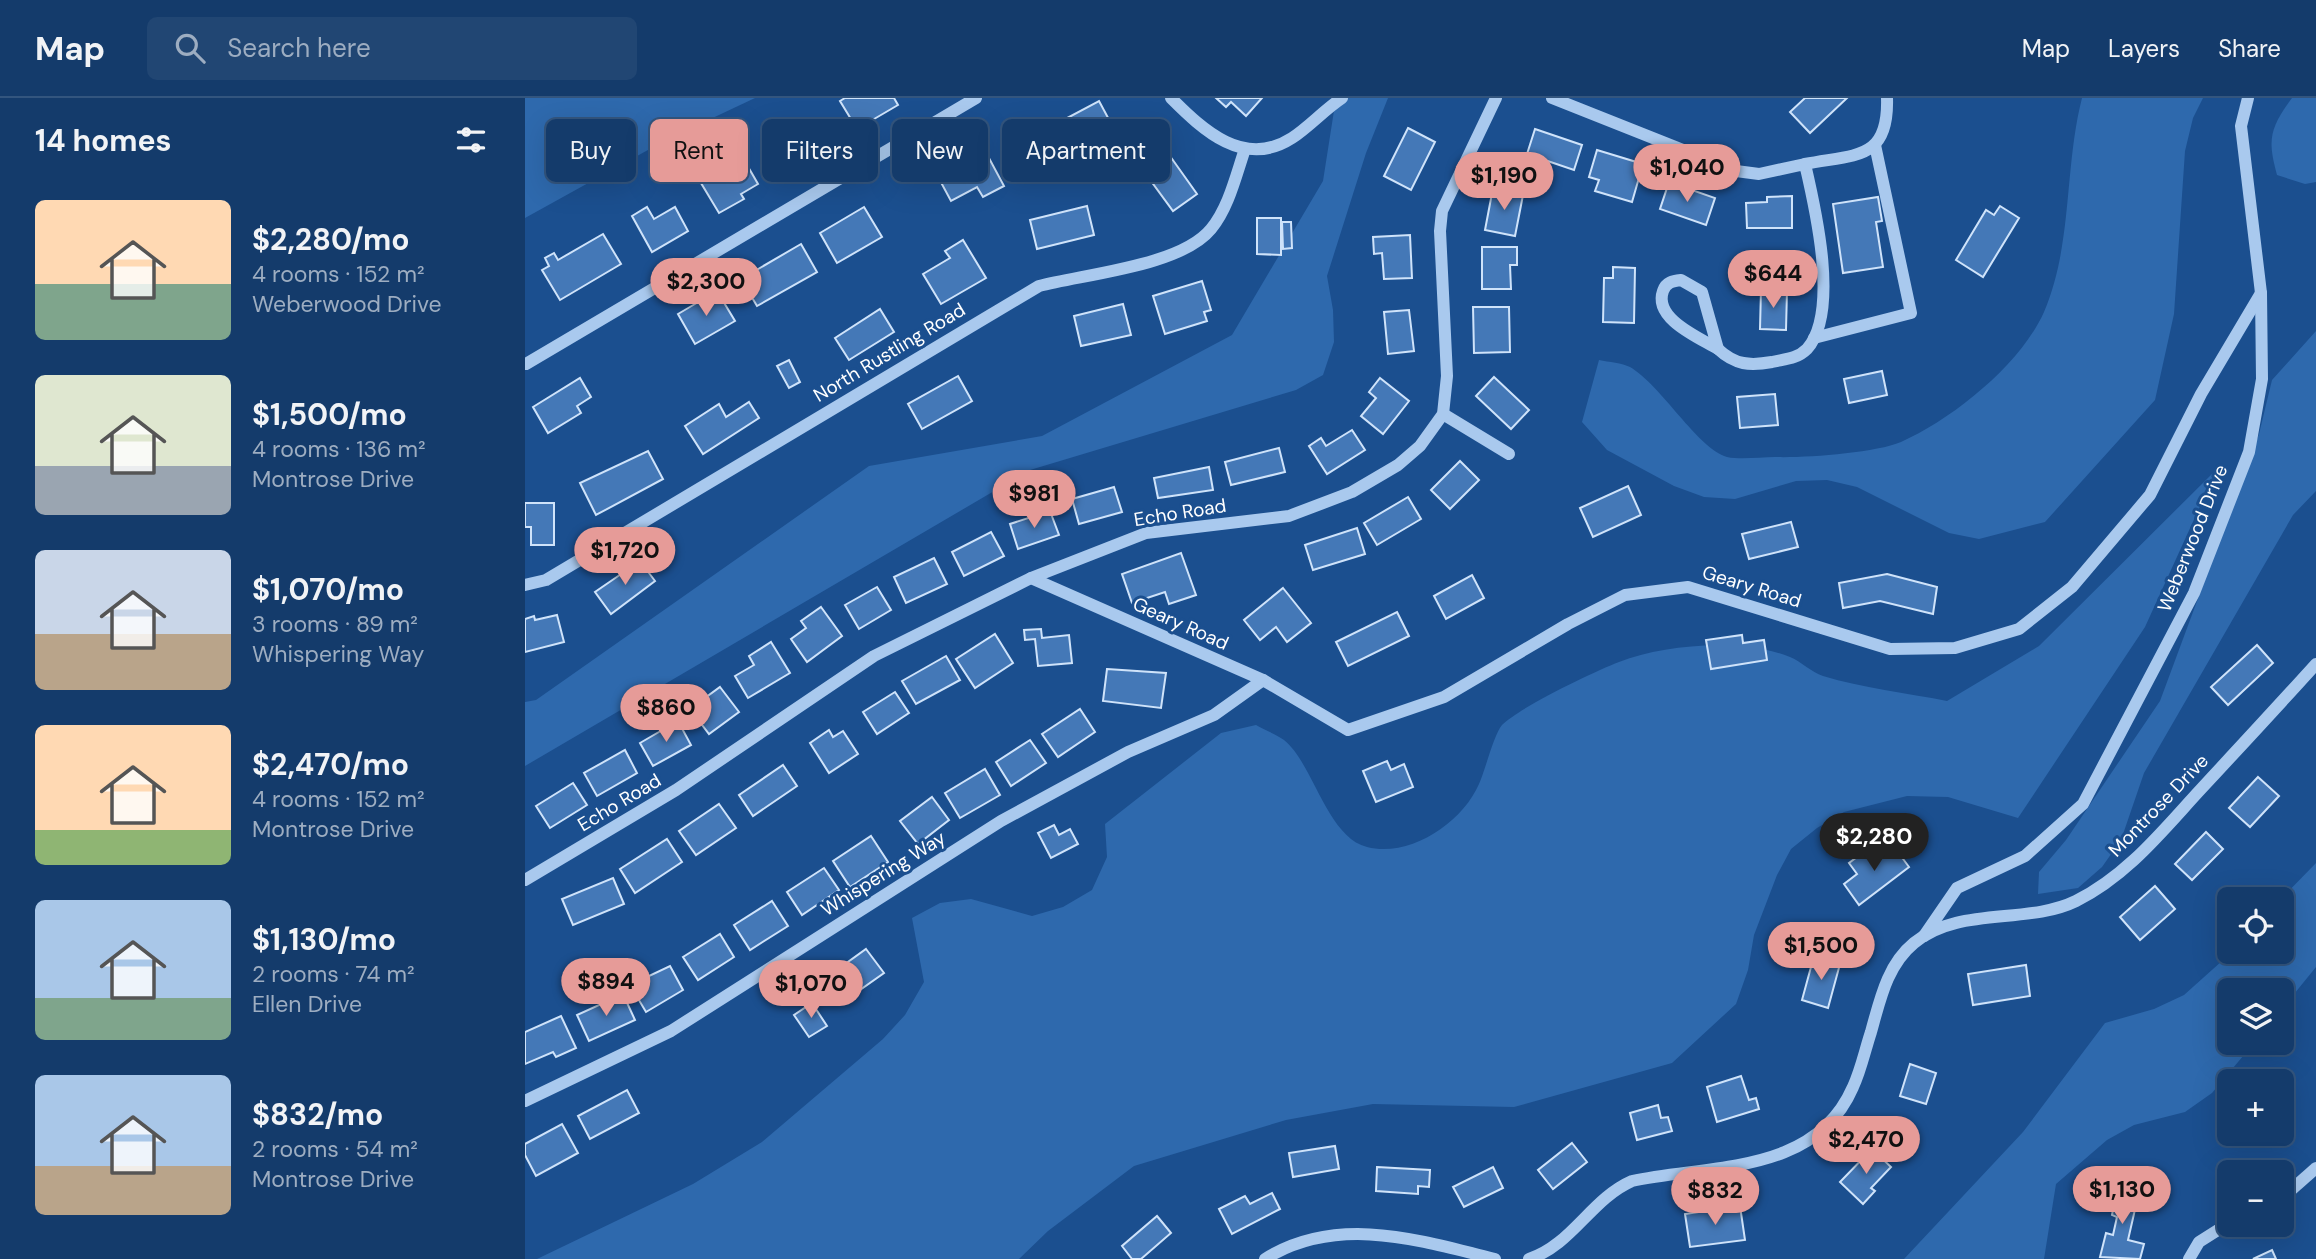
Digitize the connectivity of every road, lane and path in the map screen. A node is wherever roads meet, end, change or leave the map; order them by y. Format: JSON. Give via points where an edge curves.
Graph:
{"nodes":[{"id":1,"x":976,"y":98,"type":"edge"},
{"id":2,"x":1171,"y":98,"type":"edge"},
{"id":3,"x":1342,"y":98,"type":"edge"},
{"id":4,"x":1496,"y":98,"type":"edge"},
{"id":5,"x":1552,"y":98,"type":"edge"},
{"id":6,"x":1887,"y":98,"type":"edge"},
{"id":7,"x":2248,"y":98,"type":"edge"},
{"id":8,"x":1875,"y":145,"type":"junction"},
{"id":9,"x":1245,"y":149,"type":"junction"},
{"id":10,"x":1805,"y":164,"type":"junction"},
{"id":11,"x":2261,"y":293,"type":"junction"},
{"id":12,"x":1814,"y":338,"type":"junction"},
{"id":13,"x":1718,"y":349,"type":"junction"},
{"id":14,"x":526,"y":364,"type":"edge"},
{"id":15,"x":1443,"y":414,"type":"junction"},
{"id":16,"x":1509,"y":454,"type":"dead end"},
{"id":17,"x":1031,"y":578,"type":"junction"},
{"id":18,"x":525,"y":586,"type":"edge"},
{"id":19,"x":2316,"y":664,"type":"edge"},
{"id":20,"x":1262,"y":680,"type":"junction"},
{"id":21,"x":525,"y":880,"type":"edge"},
{"id":22,"x":1923,"y":937,"type":"junction"},
{"id":23,"x":525,"y":1101,"type":"edge"},
{"id":24,"x":2316,"y":1168,"type":"edge"},
{"id":25,"x":2294,"y":1187,"type":"edge"},
{"id":26,"x":2217,"y":1231,"type":"edge"},
{"id":27,"x":1265,"y":1259,"type":"edge"},
{"id":28,"x":1495,"y":1259,"type":"edge"},
{"id":29,"x":1529,"y":1259,"type":"edge"},
{"id":30,"x":2189,"y":1259,"type":"edge"}],
"edges":[{"from":1,"to":14,"type":"street"},
{"from":2,"to":9,"type":"street","via":[[1203,131]]},
{"from":3,"to":9,"type":"street","via":[[1292,138],[1270,148]]},
{"from":4,"to":15,"type":"street","name":"Echo Road","via":[[1443,211],[1447,376]]},
{"from":5,"to":10,"type":"street","via":[[1736,171],[1759,174]]},
{"from":6,"to":8,"type":"street","via":[[1885,134]]},
{"from":7,"to":11,"type":"street","name":"Weberwood Drive","via":[[2241,126]]},
{"from":8,"to":10,"type":"street","via":[[1864,152]]},
{"from":8,"to":12,"type":"street","via":[[1911,313]]},
{"from":9,"to":18,"type":"street","name":"North Rustling Road","via":[[1225,207],[1201,240],[1136,265],[1039,286],[546,580]]},
{"from":10,"to":12,"type":"street","via":[[1821,256],[1820,318]]},
{"from":11,"to":20,"type":"street","name":"Geary Road","via":[[2201,394],[2150,495],[2072,587],[2019,629],[1955,648],[1890,649],[1688,587],[1625,595],[1444,696],[1348,730]]},
{"from":11,"to":22,"type":"street","name":"Weberwood Drive","via":[[2262,379],[2249,452],[2195,593],[2083,804],[2025,856],[1957,888]]},
{"from":12,"to":13,"type":"street","via":[[1797,357],[1768,363],[1740,364]]},
{"from":13,"to":13,"type":"street","via":[[1666,313],[1661,301],[1671,281],[1691,283],[1702,292]]},
{"from":15,"to":16,"type":"street"},
{"from":15,"to":17,"type":"street","name":"Echo Road","via":[[1420,446],[1398,466],[1352,492],[1289,516],[1146,533]]},
{"from":17,"to":20,"type":"street","name":"Geary Road"},
{"from":17,"to":21,"type":"street","name":"Echo Road","via":[[874,656],[676,790]]},
{"from":19,"to":22,"type":"street","name":"Montrose Drive","via":[[2142,854],[2108,882],[2059,908],[1965,922]]},
{"from":20,"to":23,"type":"street","name":"Whispering Way","via":[[1214,716],[1128,751],[1001,821],[671,1031]]},
{"from":22,"to":29,"type":"street","name":"Montrose Drive","via":[[1893,968],[1853,1088],[1826,1128],[1785,1155],[1632,1181],[1619,1187],[1557,1245]]},
{"from":24,"to":25,"type":"street"},
{"from":26,"to":30,"type":"street","via":[[2199,1242]]},
{"from":27,"to":28,"type":"street","via":[[1312,1239],[1369,1232]]}]}
